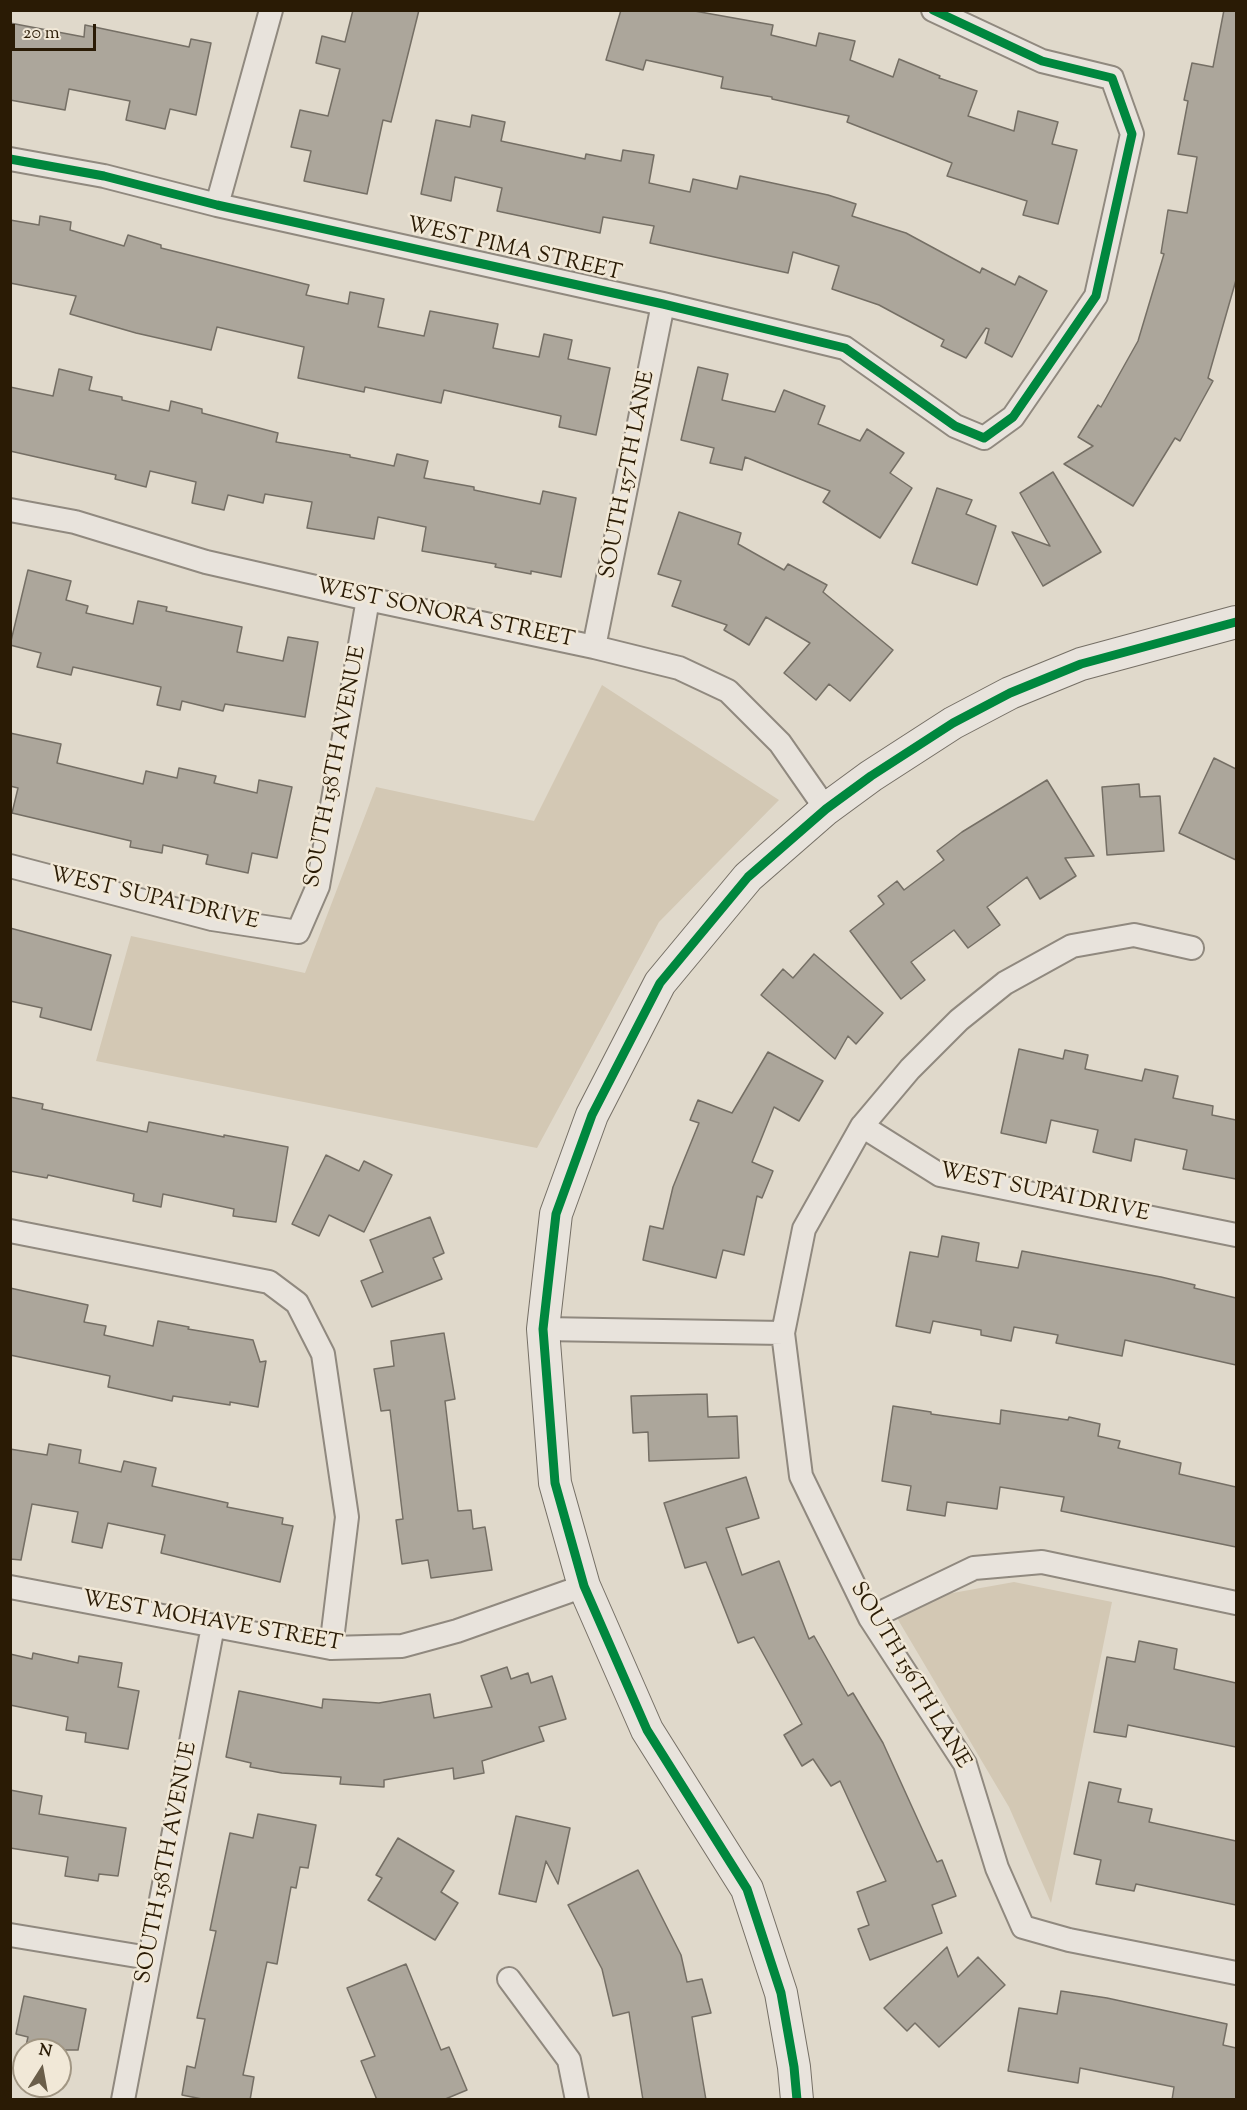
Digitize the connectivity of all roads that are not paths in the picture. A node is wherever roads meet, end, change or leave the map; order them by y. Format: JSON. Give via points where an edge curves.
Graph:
{"nodes":[{"id":1,"x":271,"y":10,"type":"edge"},
{"id":2,"x":933,"y":10,"type":"edge"},
{"id":3,"x":10,"y":159,"type":"edge"},
{"id":4,"x":218,"y":205,"type":"junction"},
{"id":5,"x":663,"y":304,"type":"junction"},
{"id":6,"x":10,"y":510,"type":"edge"},
{"id":7,"x":368,"y":599,"type":"junction"},
{"id":8,"x":1236,"y":622,"type":"edge"},
{"id":9,"x":594,"y":647,"type":"junction"},
{"id":10,"x":826,"y":809,"type":"junction"},
{"id":11,"x":10,"y":866,"type":"edge"},
{"id":12,"x":298,"y":932,"type":"joint"},
{"id":13,"x":1192,"y":948,"type":"dead end"},
{"id":14,"x":862,"y":1126,"type":"junction"},
{"id":15,"x":10,"y":1231,"type":"edge"},
{"id":16,"x":1236,"y":1235,"type":"edge"},
{"id":17,"x":543,"y":1329,"type":"junction"},
{"id":18,"x":783,"y":1333,"type":"junction"},
{"id":19,"x":584,"y":1586,"type":"junction"},
{"id":20,"x":10,"y":1587,"type":"edge"},
{"id":21,"x":1236,"y":1604,"type":"edge"},
{"id":22,"x":870,"y":1618,"type":"junction"},
{"id":23,"x":213,"y":1626,"type":"junction"},
{"id":24,"x":331,"y":1648,"type":"junction"},
{"id":25,"x":10,"y":1935,"type":"edge"},
{"id":26,"x":149,"y":1958,"type":"junction"},
{"id":27,"x":1236,"y":1974,"type":"edge"},
{"id":28,"x":509,"y":1978,"type":"dead end"},
{"id":29,"x":123,"y":2100,"type":"edge"},
{"id":30,"x":577,"y":2100,"type":"edge"},
{"id":31,"x":797,"y":2100,"type":"edge"}],
"edges":[{"from":1,"to":4,"type":"street"},
{"from":2,"to":5,"type":"street","name":"WEST PIMA STREET","via":[[1042,61],[1113,78],[1132,134],[1096,296],[1013,417],[984,438],[955,426],[844,348]]},
{"from":3,"to":4,"type":"street","name":"WEST PIMA STREET","via":[[104,176]]},
{"from":4,"to":5,"type":"street","name":"WEST PIMA STREET"},
{"from":5,"to":9,"type":"street","name":"SOUTH 157TH LANE"},
{"from":6,"to":7,"type":"street","name":"WEST SONORA STREET","via":[[75,522],[206,562]]},
{"from":7,"to":9,"type":"street","name":"WEST SONORA STREET"},
{"from":7,"to":12,"type":"street","name":"SOUTH 158TH AVENUE","via":[[318,886]]},
{"from":8,"to":10,"type":"street","via":[[1082,664],[1010,693],[953,723]]},
{"from":9,"to":10,"type":"street","name":"WEST SONORA STREET","via":[[679,668],[728,691],[780,743]]},
{"from":10,"to":17,"type":"street","via":[[748,877],[660,983],[592,1115],[556,1214]]},
{"from":11,"to":12,"type":"street","name":"WEST SUPAI DRIVE","via":[[212,919]]},
{"from":13,"to":14,"type":"street","name":"SOUTH 156TH LANE","via":[[1134,935],[1072,946],[1005,983],[959,1020],[910,1069]]},
{"from":14,"to":16,"type":"street","name":"WEST SUPAI DRIVE","via":[[940,1175]]},
{"from":14,"to":18,"type":"street","name":"SOUTH 156TH LANE","via":[[804,1228]]},
{"from":15,"to":24,"type":"street","via":[[269,1282],[297,1303],[323,1354],[347,1517]]},
{"from":17,"to":18,"type":"street"},
{"from":17,"to":19,"type":"street","via":[[555,1483]]},
{"from":18,"to":22,"type":"street","name":"SOUTH 156TH LANE","via":[[801,1476]]},
{"from":19,"to":24,"type":"street","name":"WEST MOHAVE STREET","via":[[402,1646]]},
{"from":19,"to":31,"type":"street","via":[[646,1730],[747,1888],[780,1993]]},
{"from":20,"to":23,"type":"street","name":"WEST MOHAVE STREET"},
{"from":21,"to":22,"type":"street","via":[[1042,1562],[974,1568]]},
{"from":22,"to":27,"type":"street","name":"SOUTH 156TH LANE","via":[[965,1764],[997,1868],[1023,1927]]},
{"from":23,"to":24,"type":"street","name":"WEST MOHAVE STREET"},
{"from":23,"to":26,"type":"street","name":"SOUTH 158TH AVENUE"},
{"from":25,"to":26,"type":"street"},
{"from":26,"to":29,"type":"street","name":"SOUTH 158TH AVENUE"},
{"from":28,"to":30,"type":"street","via":[[569,2060]]}]}
